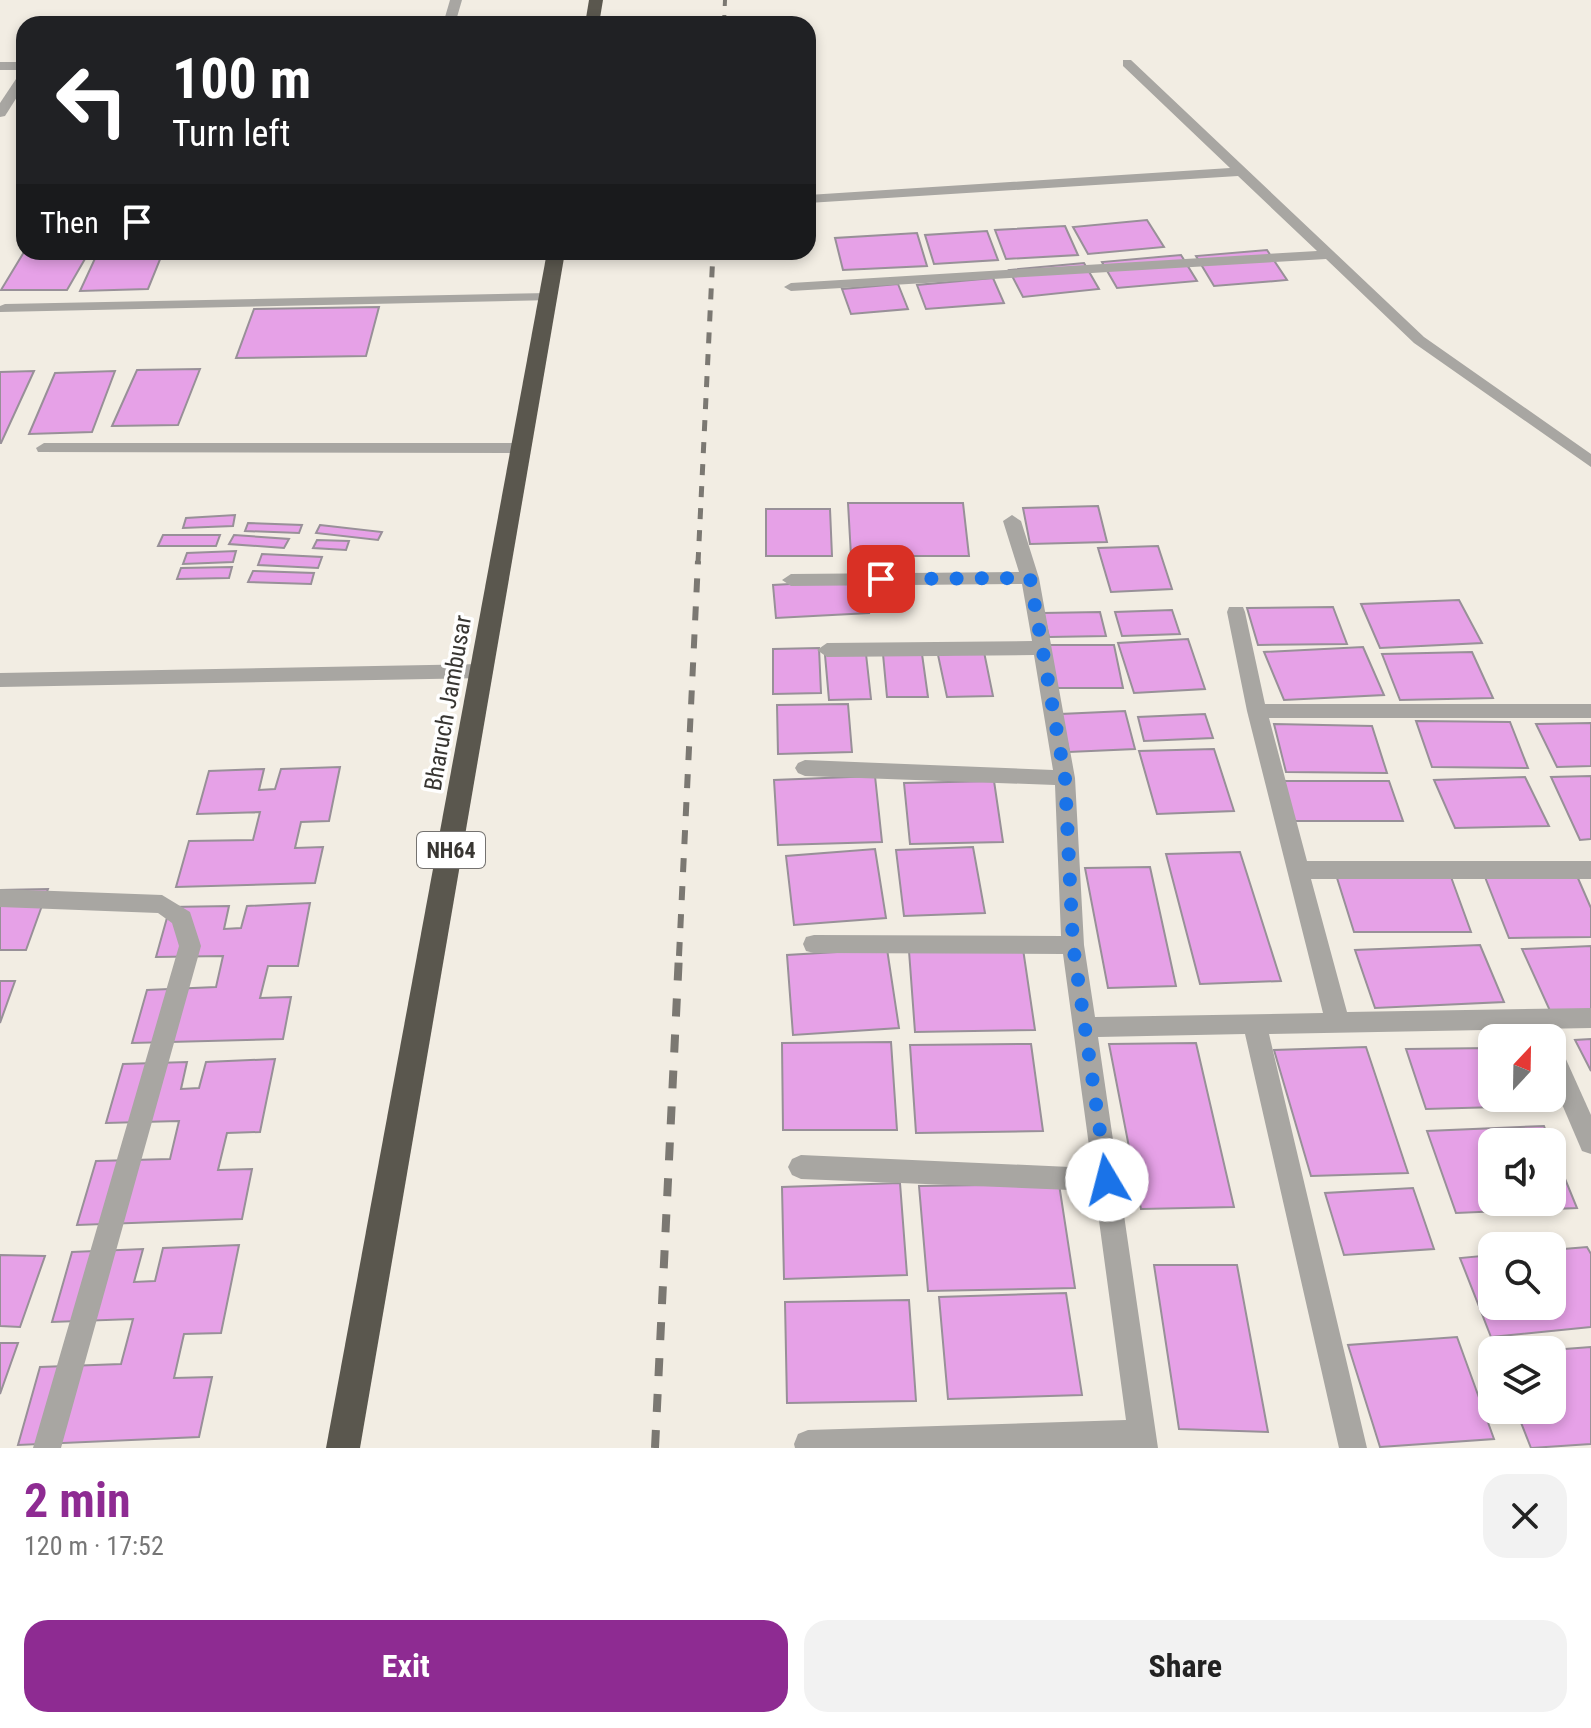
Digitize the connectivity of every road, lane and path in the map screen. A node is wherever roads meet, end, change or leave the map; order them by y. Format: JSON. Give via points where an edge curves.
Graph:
{"nodes":[{"id":1,"x":1127,"y":63,"type":"dead end"},
{"id":2,"x":16,"y":88,"type":"edge"},
{"id":3,"x":0,"y":113,"type":"edge"},
{"id":4,"x":1239,"y":172,"type":"junction"},
{"id":5,"x":816,"y":198,"type":"edge"},
{"id":6,"x":1326,"y":255,"type":"junction"},
{"id":7,"x":555,"y":260,"type":"edge"},
{"id":8,"x":791,"y":287,"type":"dead end"},
{"id":9,"x":549,"y":297,"type":"junction"},
{"id":10,"x":5,"y":309,"type":"dead end"},
{"id":11,"x":44,"y":448,"type":"dead end"},
{"id":12,"x":522,"y":448,"type":"junction"},
{"id":13,"x":1591,"y":462,"type":"edge"},
{"id":14,"x":1012,"y":521,"type":"dead end"},
{"id":15,"x":1030,"y":578,"type":"junction"},
{"id":16,"x":791,"y":580,"type":"dead end"},
{"id":17,"x":1236,"y":612,"type":"dead end"},
{"id":18,"x":1043,"y":648,"type":"junction"},
{"id":19,"x":827,"y":650,"type":"dead end"},
{"id":20,"x":483,"y":671,"type":"junction"},
{"id":21,"x":0,"y":680,"type":"edge"},
{"id":22,"x":1257,"y":711,"type":"junction"},
{"id":23,"x":1591,"y":711,"type":"edge"},
{"id":24,"x":805,"y":768,"type":"dead end"},
{"id":25,"x":1065,"y":778,"type":"junction"},
{"id":26,"x":1297,"y":870,"type":"junction"},
{"id":27,"x":1591,"y":870,"type":"edge"},
{"id":28,"x":0,"y":898,"type":"edge"},
{"id":29,"x":814,"y":944,"type":"dead end"},
{"id":30,"x":1073,"y":945,"type":"junction"},
{"id":31,"x":1591,"y":1018,"type":"edge"},
{"id":32,"x":1337,"y":1020,"type":"junction"},
{"id":33,"x":1254,"y":1022,"type":"junction"},
{"id":34,"x":1561,"y":1024,"type":"edge"},
{"id":35,"x":1478,"y":1026,"type":"edge"},
{"id":36,"x":1086,"y":1027,"type":"junction"},
{"id":37,"x":1566,"y":1085,"type":"edge"},
{"id":38,"x":1591,"y":1143,"type":"edge"},
{"id":39,"x":801,"y":1167,"type":"dead end"},
{"id":40,"x":1107,"y":1180,"type":"junction"},
{"id":41,"x":1143,"y":1441,"type":"edge"},
{"id":42,"x":808,"y":1444,"type":"dead end"},
{"id":43,"x":47,"y":1448,"type":"edge"},
{"id":44,"x":343,"y":1448,"type":"edge"},
{"id":45,"x":1353,"y":1448,"type":"edge"}],
"edges":[{"from":1,"to":4,"type":"street"},
{"from":2,"to":3,"type":"street"},
{"from":4,"to":5,"type":"street"},
{"from":4,"to":6,"type":"street"},
{"from":6,"to":8,"type":"street"},
{"from":6,"to":13,"type":"street","via":[[1419,340]]},
{"from":7,"to":9,"type":"highway","name":"Bharuch Jambusar","number":"NH64"},
{"from":9,"to":10,"type":"street"},
{"from":9,"to":12,"type":"highway","name":"Bharuch Jambusar","number":"NH64"},
{"from":11,"to":12,"type":"street"},
{"from":12,"to":20,"type":"highway","name":"Bharuch Jambusar","number":"NH64"},
{"from":14,"to":15,"type":"street"},
{"from":15,"to":16,"type":"street"},
{"from":15,"to":18,"type":"street"},
{"from":17,"to":22,"type":"street"},
{"from":18,"to":19,"type":"street"},
{"from":18,"to":25,"type":"street"},
{"from":20,"to":21,"type":"street"},
{"from":20,"to":44,"type":"highway","name":"Bharuch Jambusar","number":"NH64"},
{"from":22,"to":23,"type":"street"},
{"from":22,"to":26,"type":"street"},
{"from":24,"to":25,"type":"street"},
{"from":25,"to":30,"type":"street"},
{"from":26,"to":27,"type":"street"},
{"from":26,"to":32,"type":"street"},
{"from":28,"to":43,"type":"street","via":[[162,904],[182,918],[190,946]]},
{"from":29,"to":30,"type":"street"},
{"from":30,"to":36,"type":"street"},
{"from":31,"to":34,"type":"street"},
{"from":32,"to":33,"type":"street"},
{"from":32,"to":35,"type":"street"},
{"from":33,"to":36,"type":"street"},
{"from":33,"to":45,"type":"street"},
{"from":36,"to":40,"type":"street"},
{"from":37,"to":38,"type":"street"},
{"from":39,"to":40,"type":"street"},
{"from":40,"to":41,"type":"street"},
{"from":41,"to":42,"type":"street"}]}
